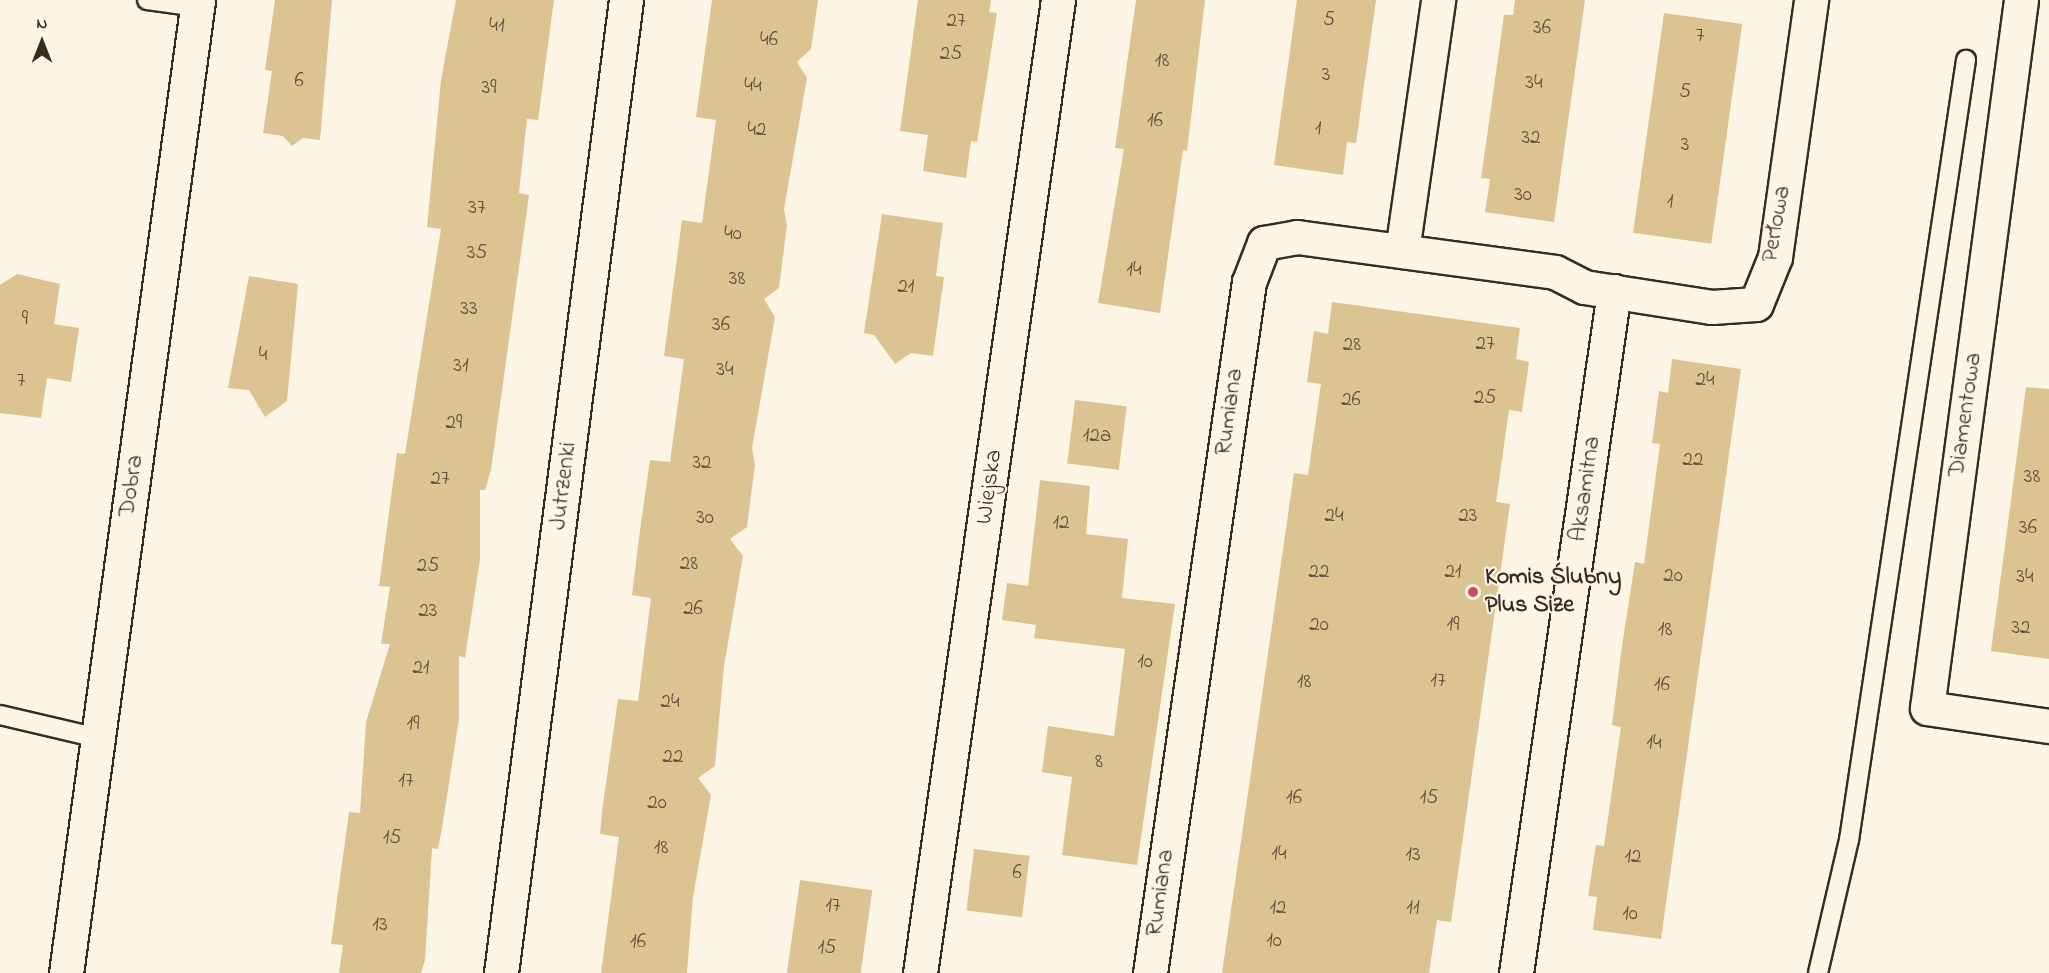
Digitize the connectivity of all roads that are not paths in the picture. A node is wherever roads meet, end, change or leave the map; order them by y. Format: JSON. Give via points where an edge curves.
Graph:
{"nodes":[{"id":1,"x":147,"y":0,"type":"edge"},
{"id":2,"x":626,"y":0,"type":"edge"},
{"id":3,"x":1058,"y":0,"type":"edge"},
{"id":4,"x":1438,"y":0,"type":"edge"},
{"id":5,"x":1811,"y":0,"type":"edge"},
{"id":6,"x":2021,"y":0,"type":"edge"},
{"id":7,"x":197,"y":4,"type":"edge"},
{"id":8,"x":1966,"y":60,"type":"dead end"},
{"id":9,"x":1402,"y":251,"type":"junction"},
{"id":10,"x":1614,"y":291,"type":"junction"},
{"id":11,"x":0,"y":715,"type":"edge"},
{"id":12,"x":2049,"y":726,"type":"edge"},
{"id":13,"x":98,"y":738,"type":"junction"},
{"id":14,"x":66,"y":973,"type":"edge"},
{"id":15,"x":501,"y":973,"type":"edge"},
{"id":16,"x":920,"y":973,"type":"edge"},
{"id":17,"x":1150,"y":973,"type":"edge"},
{"id":18,"x":1516,"y":973,"type":"edge"},
{"id":19,"x":1818,"y":973,"type":"edge"}],
"edges":[{"from":1,"to":7,"type":"lane"},
{"from":2,"to":15,"type":"street","name":"Jutrzenki"},
{"from":3,"to":16,"type":"street","name":"Wiejska"},
{"from":4,"to":9,"type":"street"},
{"from":5,"to":10,"type":"street","name":"Perłowa","via":[[1775,257],[1756,303],[1712,307]]},
{"from":6,"to":12,"type":"street","name":"Diamentowa","via":[[1927,708]]},
{"from":7,"to":13,"type":"street","name":"Dobra"},
{"from":8,"to":19,"type":"lane","via":[[1849,840]]},
{"from":9,"to":10,"type":"street","via":[[1555,272],[1584,287]]},
{"from":9,"to":17,"type":"street","name":"Rumiana","via":[[1297,237],[1264,243],[1249,282]]},
{"from":10,"to":18,"type":"street","name":"Aksamitna"},
{"from":11,"to":13,"type":"lane"},
{"from":13,"to":14,"type":"street","name":"Dobra"}]}
